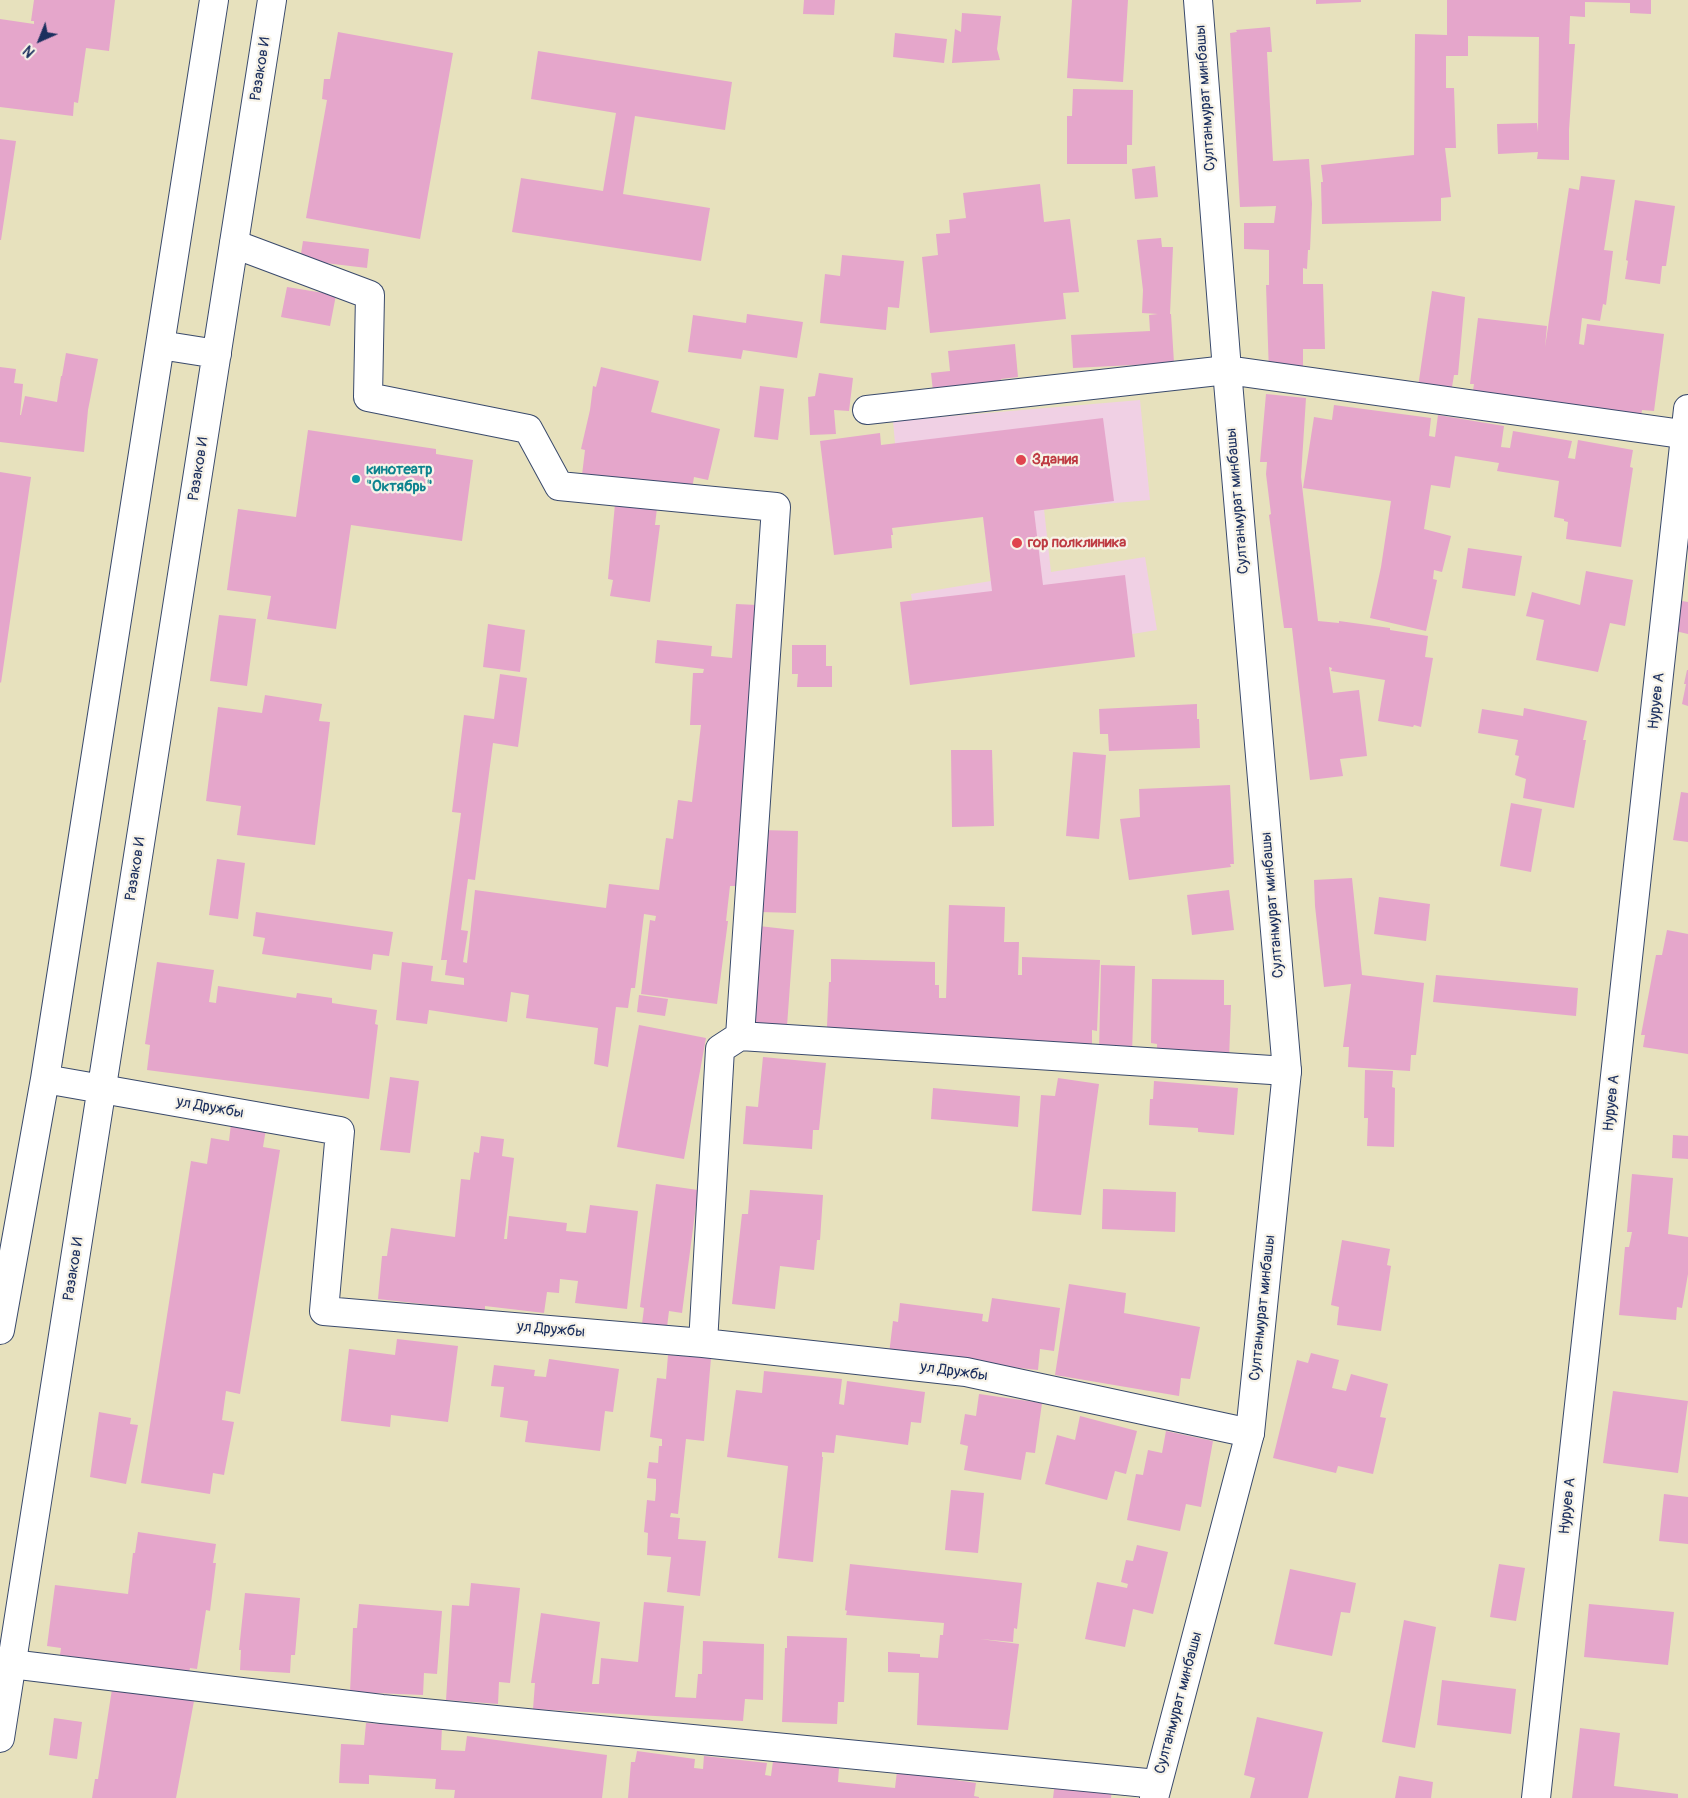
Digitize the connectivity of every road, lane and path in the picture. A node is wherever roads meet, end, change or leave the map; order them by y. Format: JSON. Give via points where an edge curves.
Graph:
{"nodes":[{"id":1,"x":214,"y":0,"type":"edge"},
{"id":2,"x":272,"y":0,"type":"edge"},
{"id":3,"x":1198,"y":0,"type":"edge"},
{"id":4,"x":234,"y":244,"type":"junction"},
{"id":5,"x":160,"y":345,"type":"junction"},
{"id":6,"x":217,"y":354,"type":"junction"},
{"id":7,"x":1226,"y":370,"type":"junction"},
{"id":8,"x":867,"y":410,"type":"dead end"},
{"id":9,"x":1687,"y":426,"type":"edge"},
{"id":10,"x":740,"y":1036,"type":"junction"},
{"id":11,"x":1287,"y":1071,"type":"junction"},
{"id":12,"x":45,"y":1079,"type":"junction"},
{"id":13,"x":102,"y":1089,"type":"junction"},
{"id":14,"x":0,"y":1328,"type":"edge"},
{"id":15,"x":703,"y":1343,"type":"junction"},
{"id":16,"x":1250,"y":1433,"type":"junction"},
{"id":17,"x":12,"y":1664,"type":"junction"},
{"id":18,"x":0,"y":1738,"type":"edge"},
{"id":19,"x":1155,"y":1791,"type":"edge"},
{"id":20,"x":1536,"y":1798,"type":"edge"}],
"edges":[{"from":1,"to":5,"type":"street"},
{"from":2,"to":4,"type":"street","name":"Разаков И"},
{"from":3,"to":7,"type":"street","name":"Султанмурат минбашы"},
{"from":4,"to":6,"type":"street","name":"Разаков И"},
{"from":4,"to":10,"type":"street","via":[[370,295],[368,397],[528,429],[559,486],[776,507]]},
{"from":5,"to":6,"type":"street"},
{"from":5,"to":12,"type":"street"},
{"from":6,"to":13,"type":"street","name":"Разаков И"},
{"from":7,"to":8,"type":"street"},
{"from":7,"to":9,"type":"street"},
{"from":7,"to":11,"type":"street","name":"Султанмурат минбашы"},
{"from":9,"to":20,"type":"street","name":"Нуруев А"},
{"from":10,"to":11,"type":"street"},
{"from":10,"to":15,"type":"street","via":[[720,1049]]},
{"from":11,"to":16,"type":"street","name":"Султанмурат минбашы"},
{"from":12,"to":13,"type":"street","name":"ул Дружбы"},
{"from":12,"to":14,"type":"street"},
{"from":13,"to":15,"type":"street","name":"ул Дружбы","via":[[340,1131],[324,1311]]},
{"from":13,"to":17,"type":"street","name":"Разаков И"},
{"from":15,"to":16,"type":"street","name":"ул Дружбы","via":[[966,1372]]},
{"from":16,"to":19,"type":"street","name":"Султанмурат минбашы"},
{"from":17,"to":18,"type":"street","name":"Разаков И"},
{"from":17,"to":19,"type":"street","via":[[382,1708]]}]}
